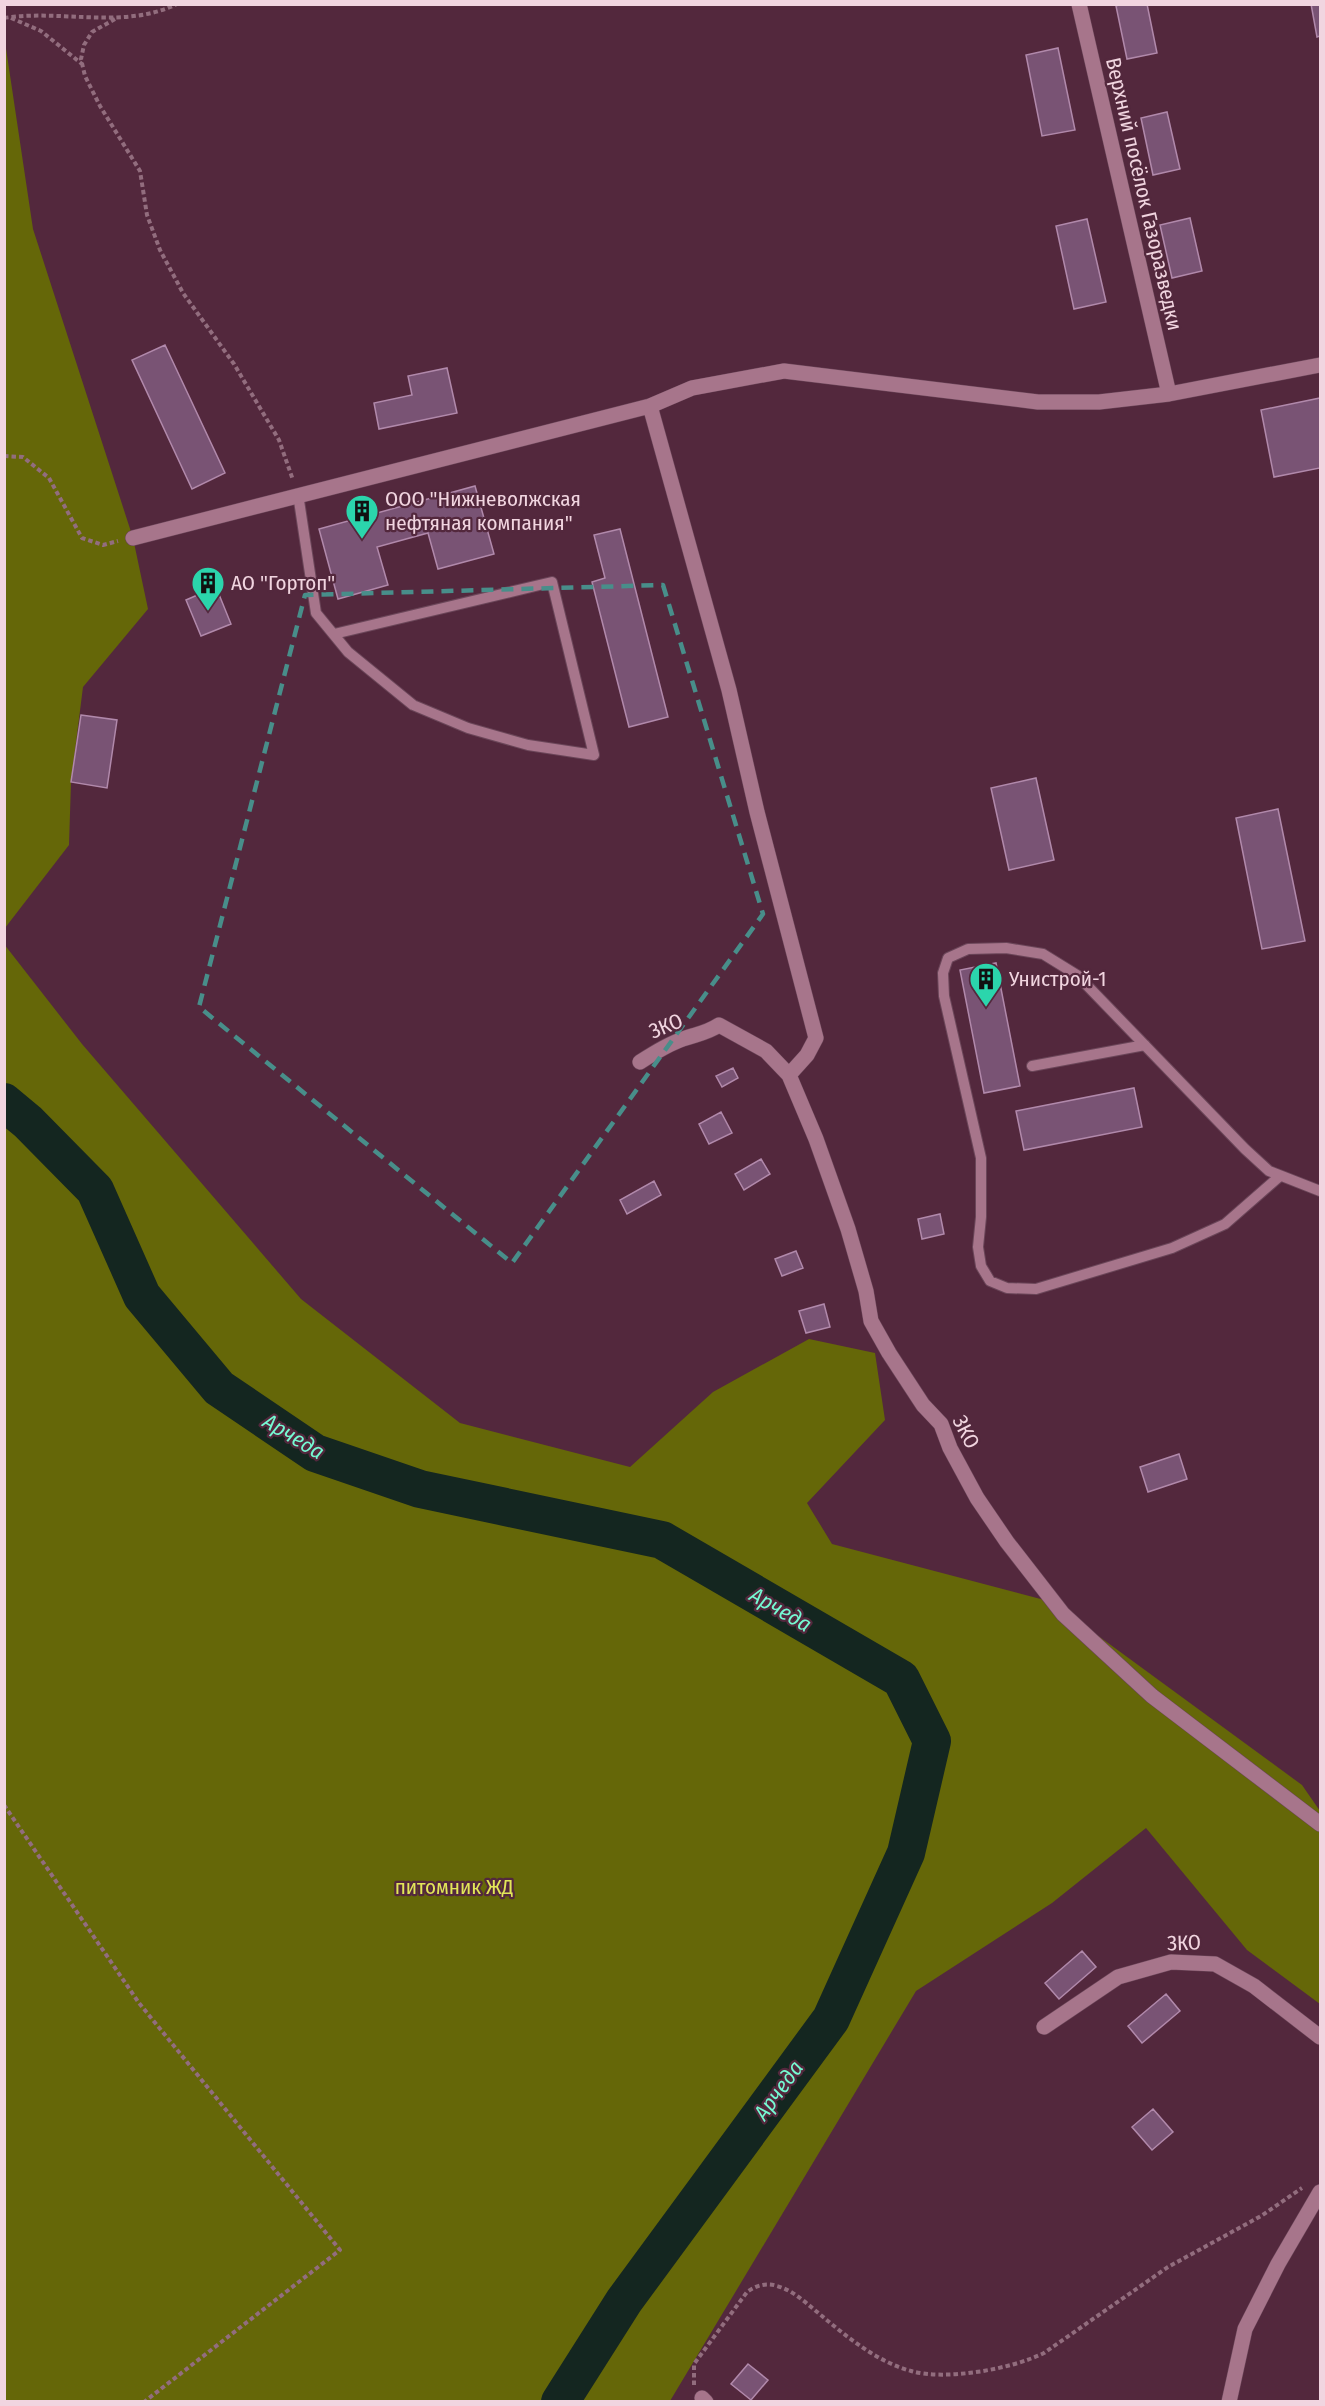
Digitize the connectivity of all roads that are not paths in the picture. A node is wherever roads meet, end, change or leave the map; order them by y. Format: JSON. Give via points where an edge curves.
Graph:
{"nodes":[{"id":1,"x":1079,"y":4,"type":"edge"},
{"id":2,"x":1320,"y":365,"type":"edge"},
{"id":3,"x":1169,"y":394,"type":"junction"},
{"id":4,"x":650,"y":406,"type":"junction"},
{"id":5,"x":298,"y":494,"type":"junction"},
{"id":6,"x":133,"y":538,"type":"road end"},
{"id":7,"x":333,"y":634,"type":"junction"},
{"id":8,"x":1145,"y":1045,"type":"junction"},
{"id":9,"x":640,"y":1062,"type":"dead end"},
{"id":10,"x":1032,"y":1066,"type":"dead end"},
{"id":11,"x":789,"y":1075,"type":"junction"},
{"id":12,"x":1280,"y":1176,"type":"junction"},
{"id":13,"x":1320,"y":1191,"type":"edge"},
{"id":14,"x":1320,"y":1824,"type":"edge"},
{"id":15,"x":1044,"y":2027,"type":"dead end"},
{"id":16,"x":1320,"y":2037,"type":"edge"},
{"id":17,"x":1315,"y":2188,"type":"edge"},
{"id":18,"x":1229,"y":2402,"type":"edge"}],
"edges":[{"from":1,"to":3,"type":"street","name":"Верхний посёлок Газоразведки"},
{"from":2,"to":3,"type":"street"},
{"from":3,"to":4,"type":"street","via":[[1099,402],[1038,402],[784,371],[692,388]]},
{"from":4,"to":5,"type":"street"},
{"from":4,"to":11,"type":"street","via":[[729,690],[816,1038]]},
{"from":5,"to":6,"type":"street"},
{"from":5,"to":7,"type":"lane","via":[[316,613]]},
{"from":7,"to":7,"type":"lane","via":[[552,582],[594,755],[518,742],[468,728],[412,705],[348,652]]},
{"from":8,"to":10,"type":"lane"},
{"from":8,"to":12,"type":"lane","via":[[1245,1149]]},
{"from":8,"to":12,"type":"lane","via":[[1077,975],[1044,954],[1006,948],[968,949],[948,958],[943,973],[944,996],[981,1158],[978,1247],[981,1266],[990,1281],[1007,1288],[1036,1289],[1172,1248],[1225,1224]]},
{"from":9,"to":11,"type":"street","name":"ЗКО","via":[[719,1025],[766,1051]]},
{"from":11,"to":14,"type":"street","name":"ЗКО","via":[[848,1229],[871,1320],[923,1406],[941,1424],[977,1498],[1007,1542],[1063,1614],[1152,1696]]},
{"from":12,"to":13,"type":"lane"},
{"from":15,"to":16,"type":"street","name":"ЗКО","via":[[1118,1977],[1171,1962],[1215,1964],[1254,1986]]},
{"from":17,"to":18,"type":"street","via":[[1245,2329]]}]}
